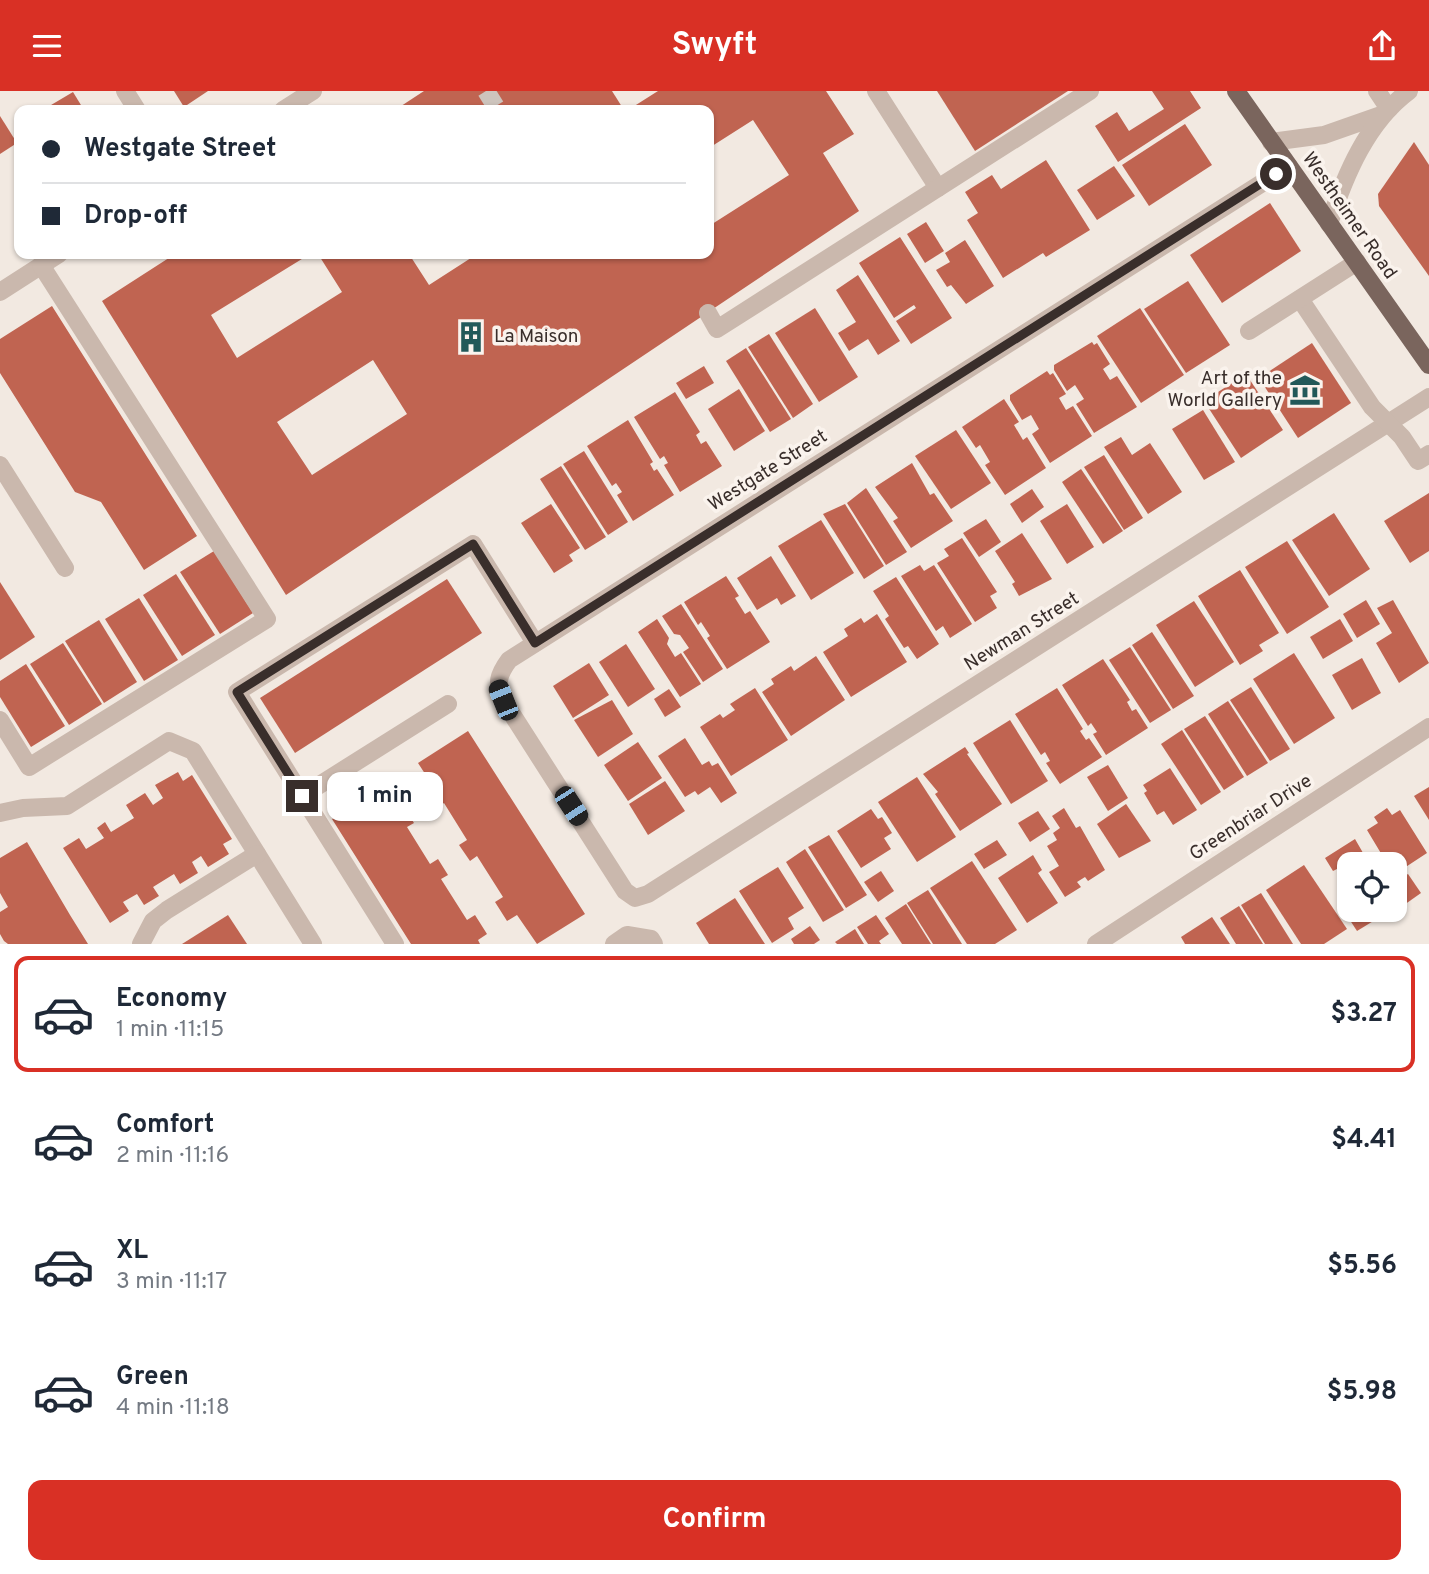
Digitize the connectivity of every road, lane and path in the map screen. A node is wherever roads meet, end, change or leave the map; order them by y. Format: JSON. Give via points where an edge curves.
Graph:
{"nodes":[{"id":1,"x":313,"y":91,"type":"edge"},
{"id":2,"x":876,"y":91,"type":"edge"},
{"id":3,"x":1090,"y":91,"type":"edge"},
{"id":4,"x":1236,"y":91,"type":"edge"},
{"id":5,"x":1377,"y":91,"type":"edge"},
{"id":6,"x":1409,"y":91,"type":"edge"},
{"id":7,"x":291,"y":105,"type":"edge"},
{"id":8,"x":1385,"y":112,"type":"junction"},
{"id":9,"x":1270,"y":142,"type":"junction"},
{"id":10,"x":1289,"y":166,"type":"junction"},
{"id":11,"x":938,"y":188,"type":"junction"},
{"id":12,"x":1329,"y":223,"type":"junction"},
{"id":13,"x":51,"y":259,"type":"edge"},
{"id":14,"x":1357,"y":262,"type":"junction"},
{"id":15,"x":41,"y":265,"type":"junction"},
{"id":16,"x":0,"y":292,"type":"edge"},
{"id":17,"x":1300,"y":299,"type":"junction"},
{"id":18,"x":708,"y":313,"type":"dead end"},
{"id":19,"x":1249,"y":331,"type":"dead end"},
{"id":20,"x":1429,"y":365,"type":"edge"},
{"id":21,"x":1429,"y":397,"type":"edge"},
{"id":22,"x":1388,"y":423,"type":"junction"},
{"id":23,"x":1429,"y":454,"type":"edge"},
{"id":24,"x":0,"y":465,"type":"edge"},
{"id":25,"x":65,"y":568,"type":"dead end"},
{"id":26,"x":535,"y":643,"type":"junction"},
{"id":27,"x":448,"y":704,"type":"dead end"},
{"id":28,"x":0,"y":720,"type":"edge"},
{"id":29,"x":1429,"y":727,"type":"edge"},
{"id":30,"x":302,"y":796,"type":"junction"},
{"id":31,"x":0,"y":813,"type":"edge"},
{"id":32,"x":257,"y":854,"type":"junction"},
{"id":33,"x":635,"y":898,"type":"joint"},
{"id":34,"x":141,"y":944,"type":"edge"},
{"id":35,"x":313,"y":944,"type":"edge"},
{"id":36,"x":395,"y":944,"type":"edge"},
{"id":37,"x":614,"y":944,"type":"edge"},
{"id":38,"x":654,"y":944,"type":"edge"},
{"id":39,"x":1096,"y":944,"type":"edge"}],
"edges":[{"from":1,"to":7,"type":"street"},
{"from":2,"to":11,"type":"street"},
{"from":3,"to":11,"type":"street"},
{"from":4,"to":9,"type":"main road","name":"Westheimer Road"},
{"from":5,"to":8,"type":"street"},
{"from":6,"to":8,"type":"street"},
{"from":8,"to":9,"type":"street","via":[[1324,135]]},
{"from":8,"to":12,"type":"street","via":[[1339,192]]},
{"from":9,"to":10,"type":"main road","name":"Westheimer Road"},
{"from":10,"to":12,"type":"main road","name":"Westheimer Road"},
{"from":10,"to":26,"type":"street","name":"Westgate Street"},
{"from":11,"to":18,"type":"street","via":[[717,329]]},
{"from":12,"to":14,"type":"main road","name":"Westheimer Road"},
{"from":13,"to":15,"type":"street"},
{"from":14,"to":17,"type":"street"},
{"from":14,"to":20,"type":"main road","name":"Westheimer Road"},
{"from":15,"to":16,"type":"street"},
{"from":15,"to":28,"type":"street","via":[[267,619],[29,767]]},
{"from":17,"to":19,"type":"street"},
{"from":17,"to":22,"type":"street","via":[[1372,407]]},
{"from":21,"to":22,"type":"street","name":"Newman Street"},
{"from":22,"to":23,"type":"street","via":[[1418,461]]},
{"from":22,"to":33,"type":"street","name":"Newman Street","via":[[648,894]]},
{"from":24,"to":25,"type":"street"},
{"from":26,"to":30,"type":"street","via":[[473,544],[237,692]]},
{"from":26,"to":33,"type":"street","name":"Westgate Street","via":[[509,660],[497,685],[625,891]]},
{"from":27,"to":30,"type":"street"},
{"from":29,"to":39,"type":"street","name":"Greenbriar Drive"},
{"from":30,"to":36,"type":"street"},
{"from":31,"to":32,"type":"street","via":[[67,806],[170,741],[193,751]]},
{"from":32,"to":34,"type":"street","via":[[167,910],[153,921]]},
{"from":32,"to":35,"type":"street"},
{"from":37,"to":38,"type":"street","via":[[627,935],[651,939]]}]}
